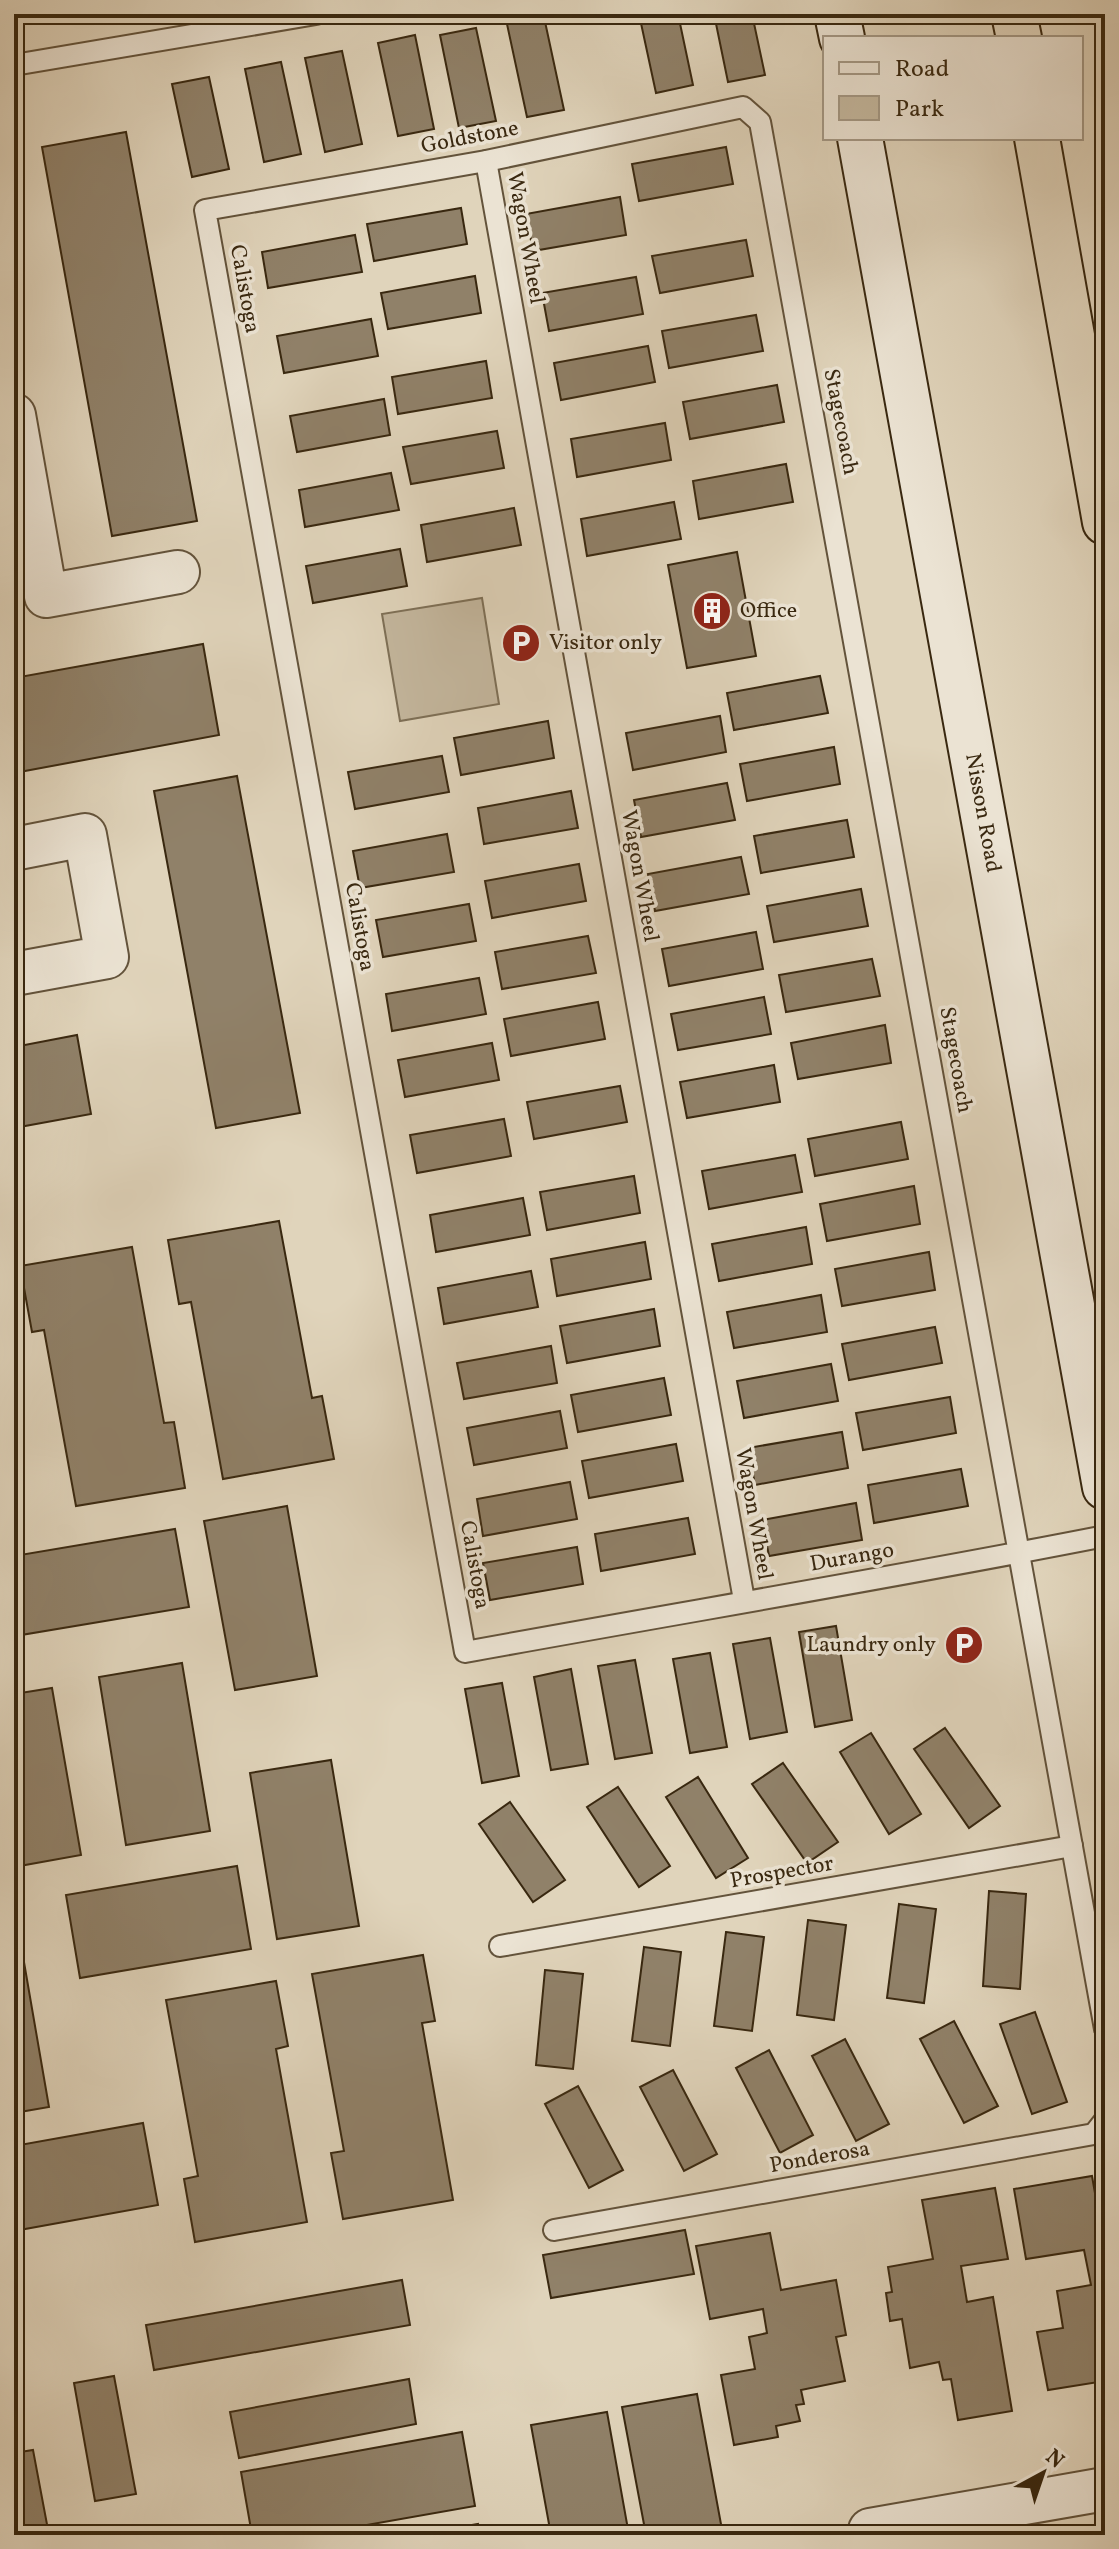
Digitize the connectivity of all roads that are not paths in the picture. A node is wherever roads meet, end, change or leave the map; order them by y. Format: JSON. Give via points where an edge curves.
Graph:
{"nodes":[{"id":1,"x":316,"y":14,"type":"edge"},
{"id":2,"x":837,"y":14,"type":"edge"},
{"id":3,"x":1014,"y":14,"type":"edge"},
{"id":4,"x":842,"y":36,"type":"edge"},
{"id":5,"x":1019,"y":36,"type":"edge"},
{"id":6,"x":14,"y":65,"type":"edge"},
{"id":7,"x":743,"y":107,"type":"joint"},
{"id":8,"x":860,"y":140,"type":"edge"},
{"id":9,"x":1037,"y":140,"type":"edge"},
{"id":10,"x":486,"y":161,"type":"junction"},
{"id":11,"x":205,"y":210,"type":"joint"},
{"id":12,"x":14,"y":415,"type":"edge"},
{"id":13,"x":1105,"y":522,"type":"edge"},
{"id":14,"x":178,"y":572,"type":"dead end"},
{"id":15,"x":14,"y":849,"type":"edge"},
{"id":16,"x":14,"y":974,"type":"edge"},
{"id":17,"x":1105,"y":1487,"type":"edge"},
{"id":18,"x":1105,"y":1536,"type":"edge"},
{"id":19,"x":1018,"y":1553,"type":"junction"},
{"id":20,"x":744,"y":1600,"type":"junction"},
{"id":21,"x":465,"y":1652,"type":"joint"},
{"id":22,"x":1072,"y":1846,"type":"junction"},
{"id":23,"x":500,"y":1946,"type":"dead end"},
{"id":24,"x":1105,"y":2029,"type":"edge"},
{"id":25,"x":1100,"y":2127,"type":"edge"},
{"id":26,"x":554,"y":2230,"type":"dead end"},
{"id":27,"x":1105,"y":2489,"type":"edge"},
{"id":28,"x":870,"y":2530,"type":"dead end"}],
"edges":[{"from":1,"to":6,"type":"lane"},
{"from":2,"to":4,"type":"street"},
{"from":3,"to":5,"type":"highway"},
{"from":7,"to":10,"type":"lane","name":"Goldstone"},
{"from":7,"to":19,"type":"lane","name":"Stagecoach","via":[[760,122]]},
{"from":8,"to":17,"type":"street","name":"Nisson Road"},
{"from":9,"to":13,"type":"highway"},
{"from":10,"to":11,"type":"lane","name":"Goldstone"},
{"from":10,"to":20,"type":"lane","name":"Wagon Wheel"},
{"from":11,"to":21,"type":"lane","name":"Calistoga"},
{"from":12,"to":14,"type":"street","via":[[46,596]]},
{"from":15,"to":16,"type":"street","via":[[85,835],[107,957]]},
{"from":18,"to":19,"type":"lane","name":"Durango"},
{"from":19,"to":20,"type":"lane","name":"Durango"},
{"from":19,"to":22,"type":"lane","name":"Stagecoach"},
{"from":20,"to":21,"type":"lane","name":"Durango"},
{"from":22,"to":23,"type":"lane","name":"Prospector"},
{"from":22,"to":24,"type":"lane","name":"Stagecoach"},
{"from":25,"to":26,"type":"lane","name":"Ponderosa"},
{"from":27,"to":28,"type":"street"}]}
